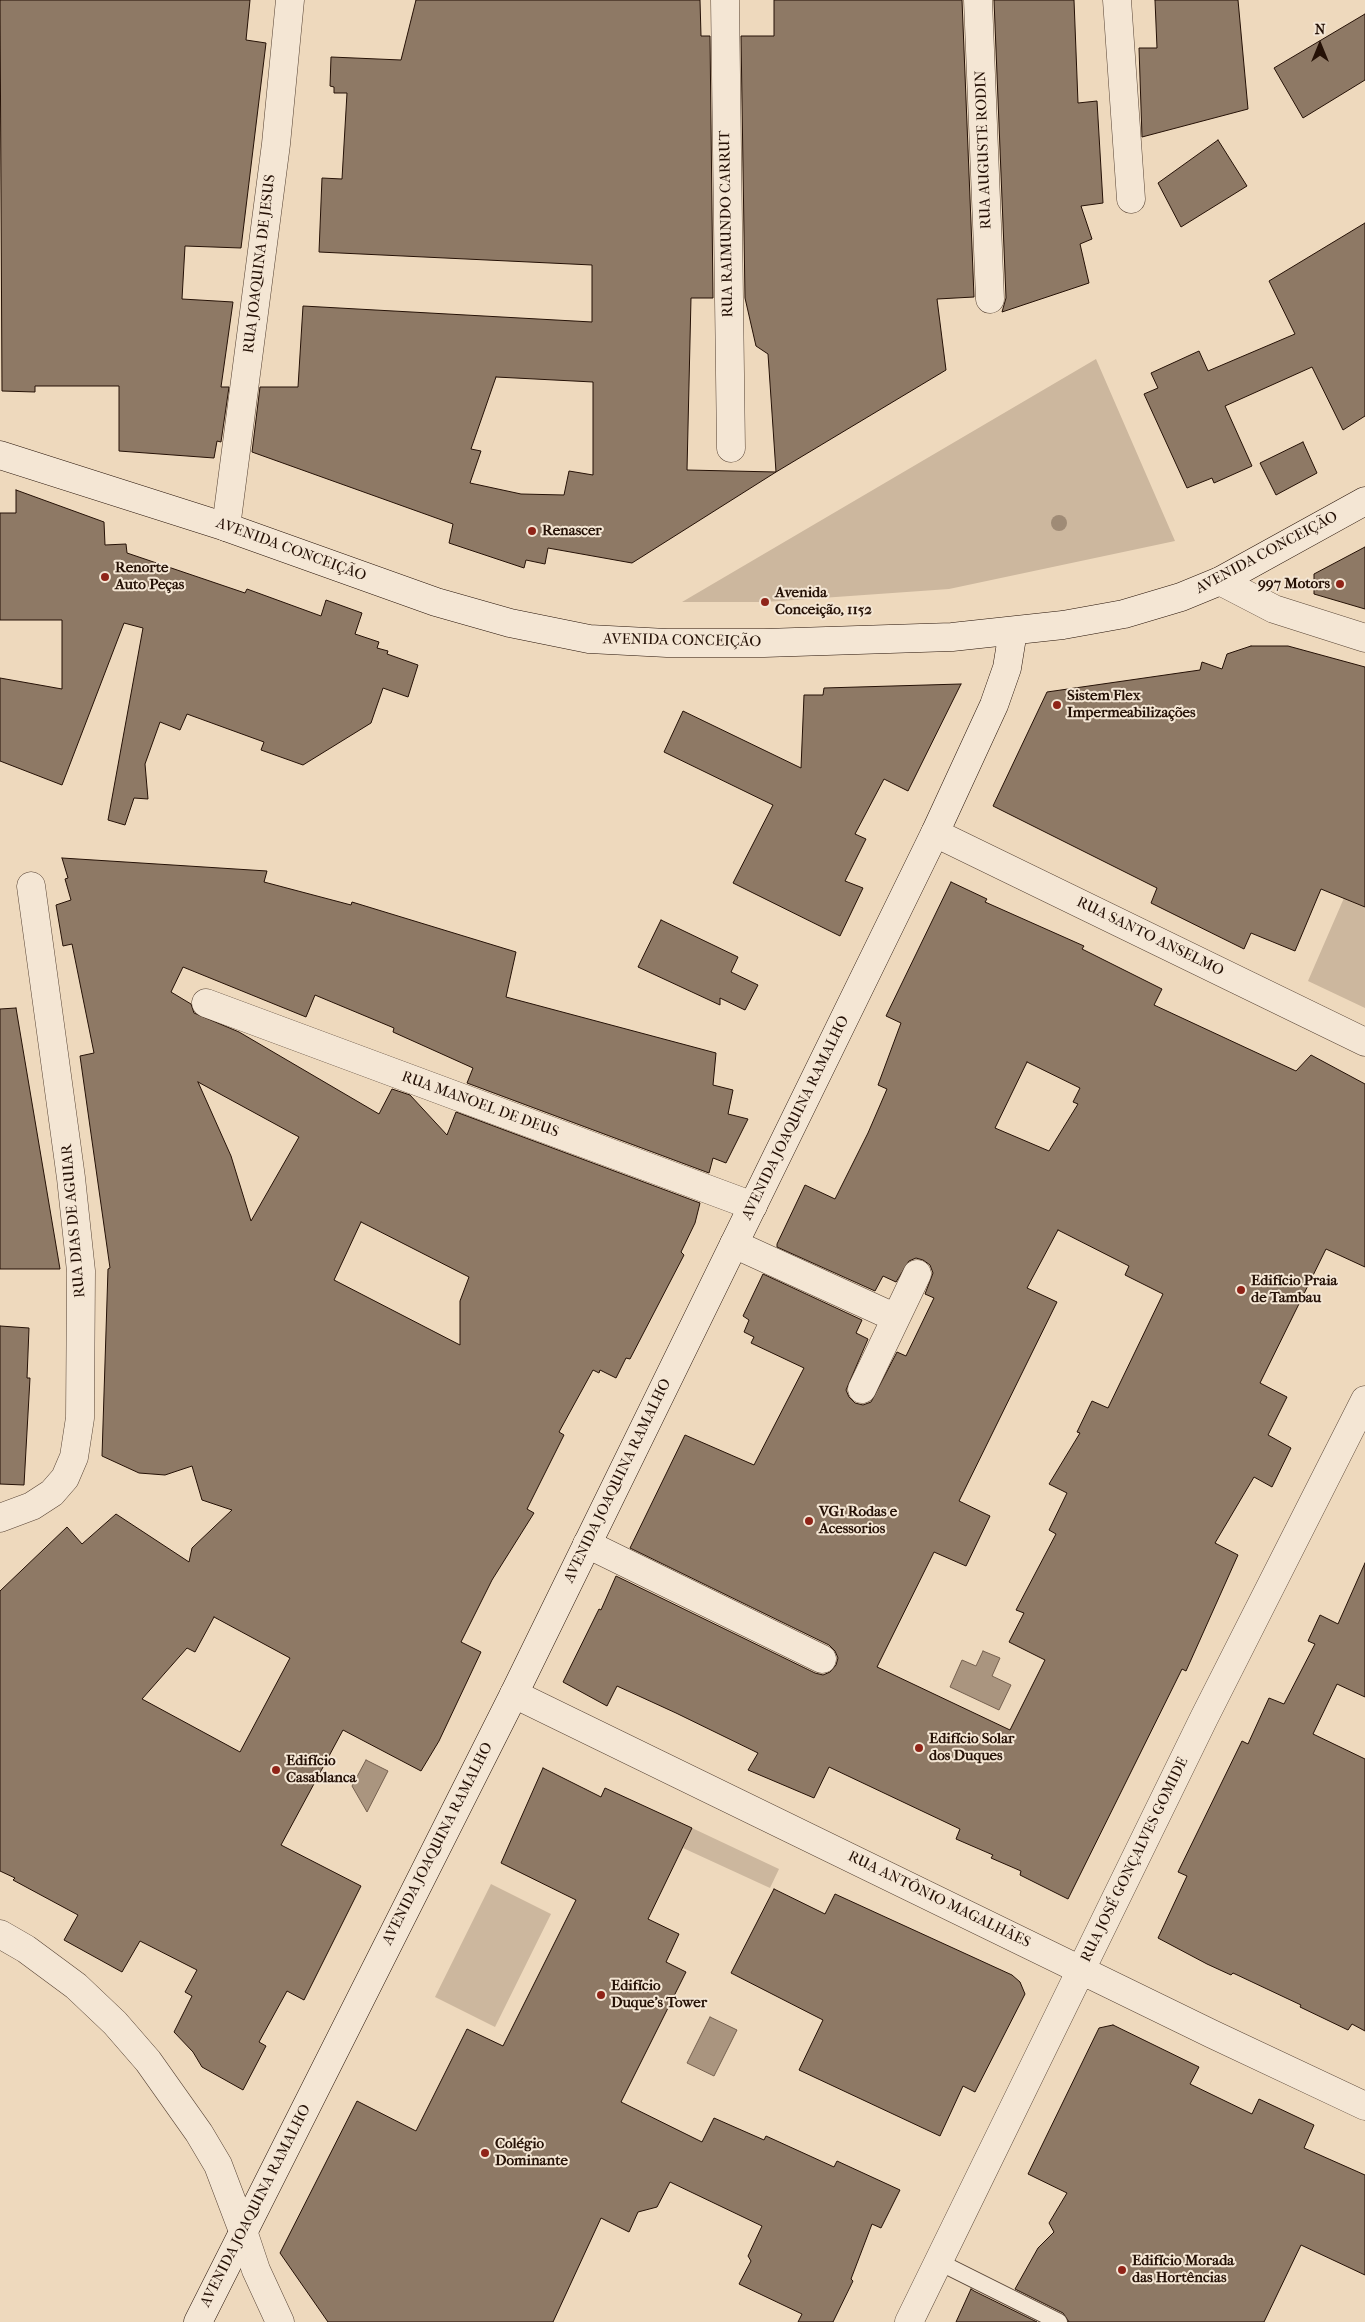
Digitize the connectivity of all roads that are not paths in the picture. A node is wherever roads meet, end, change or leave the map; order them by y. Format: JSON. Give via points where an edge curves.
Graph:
{"nodes":[{"id":1,"x":290,"y":0,"type":"edge"},
{"id":2,"x":724,"y":0,"type":"edge"},
{"id":3,"x":978,"y":0,"type":"edge"},
{"id":4,"x":1117,"y":0,"type":"edge"},
{"id":5,"x":1131,"y":199,"type":"dead end"},
{"id":6,"x":990,"y":299,"type":"dead end"},
{"id":7,"x":731,"y":448,"type":"dead end"},
{"id":8,"x":0,"y":456,"type":"edge"},
{"id":9,"x":1365,"y":501,"type":"edge"},
{"id":10,"x":226,"y":527,"type":"junction"},
{"id":11,"x":1220,"y":581,"type":"junction"},
{"id":12,"x":1013,"y":631,"type":"junction"},
{"id":13,"x":1365,"y":638,"type":"edge"},
{"id":14,"x":935,"y":833,"type":"junction"},
{"id":15,"x":31,"y":886,"type":"dead end"},
{"id":16,"x":206,"y":1003,"type":"dead end"},
{"id":17,"x":1365,"y":1042,"type":"edge"},
{"id":18,"x":753,"y":1206,"type":"junction"},
{"id":19,"x":734,"y":1244,"type":"junction"},
{"id":20,"x":917,"y":1274,"type":"dead end"},
{"id":21,"x":896,"y":1318,"type":"junction"},
{"id":22,"x":862,"y":1389,"type":"dead end"},
{"id":23,"x":1365,"y":1400,"type":"edge"},
{"id":24,"x":1356,"y":1441,"type":"edge"},
{"id":25,"x":0,"y":1518,"type":"edge"},
{"id":26,"x":587,"y":1544,"type":"junction"},
{"id":27,"x":822,"y":1659,"type":"dead end"},
{"id":28,"x":514,"y":1694,"type":"junction"},
{"id":29,"x":0,"y":1934,"type":"edge"},
{"id":30,"x":1080,"y":1969,"type":"junction"},
{"id":31,"x":1365,"y":2106,"type":"edge"},
{"id":32,"x":243,"y":2231,"type":"junction"},
{"id":33,"x":939,"y":2262,"type":"junction"},
{"id":34,"x":198,"y":2322,"type":"edge"},
{"id":35,"x":280,"y":2322,"type":"edge"},
{"id":36,"x":909,"y":2322,"type":"edge"},
{"id":37,"x":1059,"y":2322,"type":"edge"}],
"edges":[{"from":1,"to":10,"type":"street","name":"RUA JOAQUINA DE JESUS","via":[[276,144]]},
{"from":2,"to":7,"type":"street","name":"RUA RAIMUNDO CARRUT"},
{"from":3,"to":6,"type":"street","name":"RUA AUGUSTE RODIN"},
{"from":4,"to":5,"type":"street"},
{"from":8,"to":10,"type":"street","name":"AVENIDA CONCEIÇÃO"},
{"from":9,"to":11,"type":"street","name":"AVENIDA CONCEIÇÃO"},
{"from":10,"to":12,"type":"street","name":"AVENIDA CONCEIÇÃO","via":[[436,602],[510,623],[589,640],[764,643],[935,638]]},
{"from":11,"to":12,"type":"street","name":"AVENIDA CONCEIÇÃO","via":[[1124,614]]},
{"from":11,"to":13,"type":"street","via":[[1274,609]]},
{"from":12,"to":14,"type":"street","name":"AVENIDA JOAQUINA RAMALHO","via":[[994,705]]},
{"from":14,"to":17,"type":"street","name":"RUA SANTO ANSELMO"},
{"from":14,"to":18,"type":"street","name":"AVENIDA JOAQUINA RAMALHO"},
{"from":15,"to":25,"type":"street","name":"RUA DIAS DE AGUIAR","via":[[81,1270],[80,1418],[74,1457],[65,1478],[52,1493],[32,1506]]},
{"from":16,"to":18,"type":"street","name":"RUA MANOEL DE DEUS"},
{"from":18,"to":19,"type":"street","name":"AVENIDA JOAQUINA RAMALHO"},
{"from":19,"to":21,"type":"street"},
{"from":19,"to":26,"type":"street","name":"AVENIDA JOAQUINA RAMALHO"},
{"from":20,"to":21,"type":"street"},
{"from":21,"to":22,"type":"street"},
{"from":23,"to":24,"type":"street","name":"RUA JOSÉ GONÇALVES GOMIDE"},
{"from":24,"to":30,"type":"street","name":"RUA JOSÉ GONÇALVES GOMIDE"},
{"from":26,"to":27,"type":"street"},
{"from":26,"to":28,"type":"street","name":"AVENIDA JOAQUINA RAMALHO"},
{"from":28,"to":30,"type":"street","name":"RUA ANTÔNIO MAGALHÃES"},
{"from":28,"to":32,"type":"street","name":"AVENIDA JOAQUINA RAMALHO"},
{"from":29,"to":32,"type":"street","via":[[76,1986],[115,2023],[148,2061],[218,2165]]},
{"from":30,"to":31,"type":"street","name":"RUA ANTÔNIO MAGALHÃES"},
{"from":30,"to":33,"type":"street","name":"RUA JOSÉ GONÇALVES GOMIDE"},
{"from":32,"to":34,"type":"street","name":"AVENIDA JOAQUINA RAMALHO"},
{"from":32,"to":35,"type":"street","via":[[256,2270]]},
{"from":33,"to":36,"type":"street","name":"RUA JOSÉ GONÇALVES GOMIDE"},
{"from":33,"to":37,"type":"lane"}]}
